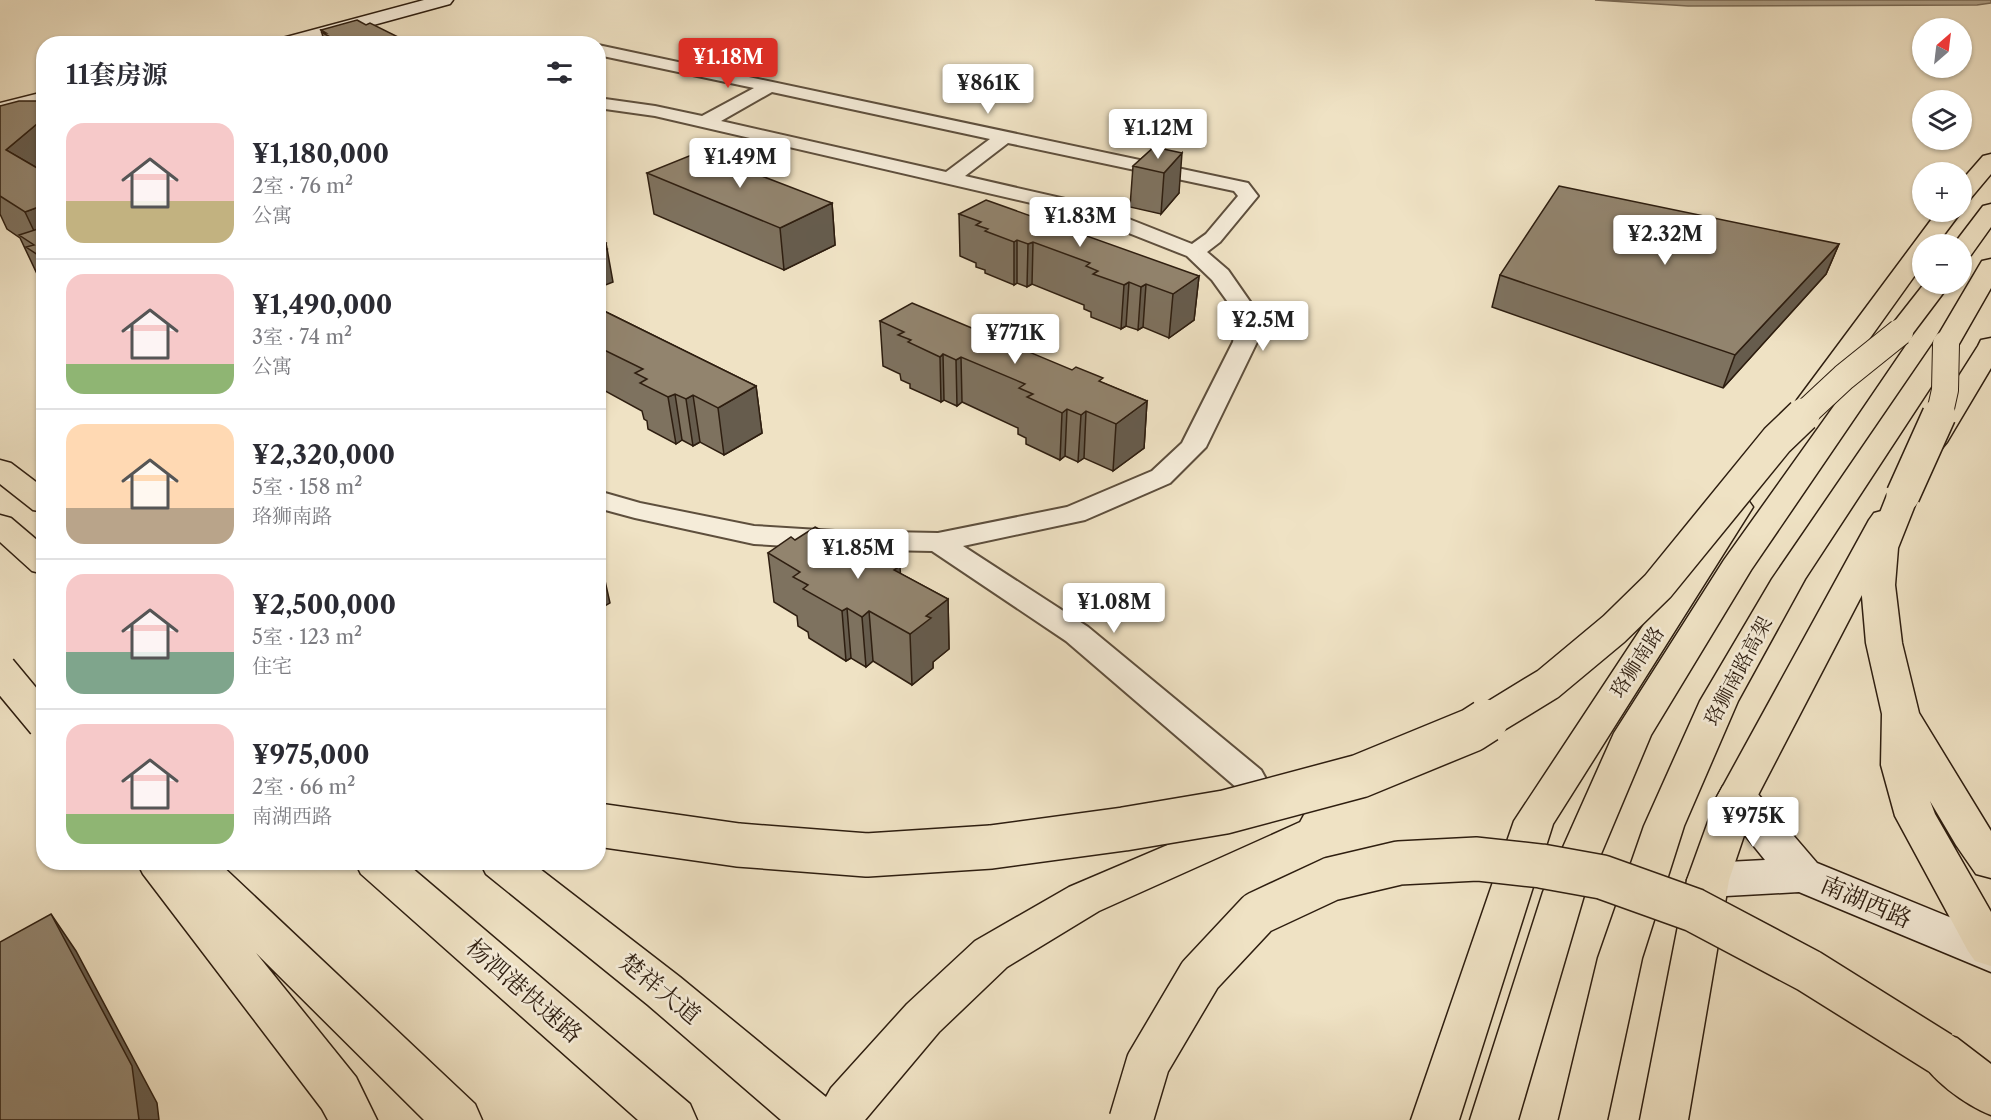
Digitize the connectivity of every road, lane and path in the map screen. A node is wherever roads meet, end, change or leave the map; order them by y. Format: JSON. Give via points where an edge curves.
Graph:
{"nodes":[{"id":1,"x":416,"y":0,"type":"edge"},
{"id":2,"x":444,"y":0,"type":"edge"},
{"id":3,"x":345,"y":27,"type":"junction"},
{"id":4,"x":367,"y":34,"type":"edge"},
{"id":5,"x":294,"y":36,"type":"edge"},
{"id":6,"x":302,"y":36,"type":"edge"},
{"id":7,"x":606,"y":52,"type":"edge"},
{"id":8,"x":769,"y":87,"type":"junction"},
{"id":9,"x":36,"y":100,"type":"edge"},
{"id":10,"x":606,"y":104,"type":"edge"},
{"id":11,"x":36,"y":107,"type":"edge"},
{"id":12,"x":0,"y":109,"type":"edge"},
{"id":13,"x":0,"y":116,"type":"edge"},
{"id":14,"x":705,"y":122,"type":"junction"},
{"id":15,"x":1004,"y":137,"type":"junction"},
{"id":16,"x":1991,"y":161,"type":"edge"},
{"id":17,"x":950,"y":178,"type":"junction"},
{"id":18,"x":1972,"y":183,"type":"edge"},
{"id":19,"x":1991,"y":211,"type":"edge"},
{"id":20,"x":1972,"y":237,"type":"edge"},
{"id":21,"x":1194,"y":252,"type":"junction"},
{"id":22,"x":1912,"y":262,"type":"edge"},
{"id":23,"x":1991,"y":267,"type":"edge"},
{"id":24,"x":1929,"y":294,"type":"edge"},
{"id":25,"x":1900,"y":332,"type":"junction"},
{"id":26,"x":1946,"y":344,"type":"junction"},
{"id":27,"x":1991,"y":346,"type":"edge"},
{"id":28,"x":0,"y":469,"type":"edge"},
{"id":29,"x":36,"y":497,"type":"edge"},
{"id":30,"x":606,"y":501,"type":"edge"},
{"id":31,"x":0,"y":507,"type":"edge"},
{"id":32,"x":0,"y":525,"type":"edge"},
{"id":33,"x":36,"y":531,"type":"edge"},
{"id":34,"x":938,"y":542,"type":"junction"},
{"id":35,"x":36,"y":557,"type":"edge"},
{"id":36,"x":0,"y":670,"type":"edge"},
{"id":37,"x":0,"y":680,"type":"edge"},
{"id":38,"x":36,"y":713,"type":"edge"},
{"id":39,"x":36,"y":714,"type":"edge"},
{"id":40,"x":1900,"y":714,"type":"junction"},
{"id":41,"x":1360,"y":776,"type":"junction"},
{"id":42,"x":1249,"y":780,"type":"dead end"},
{"id":43,"x":1737,"y":797,"type":"junction"},
{"id":44,"x":606,"y":826,"type":"edge"},
{"id":45,"x":1991,"y":862,"type":"edge"},
{"id":46,"x":164,"y":870,"type":"edge"},
{"id":47,"x":198,"y":870,"type":"edge"},
{"id":48,"x":385,"y":870,"type":"edge"},
{"id":49,"x":511,"y":870,"type":"edge"},
{"id":50,"x":1802,"y":875,"type":"junction"},
{"id":51,"x":1708,"y":880,"type":"junction"},
{"id":52,"x":1991,"y":948,"type":"edge"},
{"id":53,"x":1991,"y":953,"type":"edge"},
{"id":54,"x":1991,"y":1093,"type":"edge"},
{"id":55,"x":350,"y":1111,"type":"edge"},
{"id":56,"x":458,"y":1120,"type":"edge"},
{"id":57,"x":673,"y":1120,"type":"edge"},
{"id":58,"x":817,"y":1120,"type":"edge"},
{"id":59,"x":839,"y":1120,"type":"edge"},
{"id":60,"x":1131,"y":1120,"type":"edge"},
{"id":61,"x":1435,"y":1120,"type":"edge"},
{"id":62,"x":1494,"y":1120,"type":"edge"},
{"id":63,"x":1583,"y":1120,"type":"edge"},
{"id":64,"x":1664,"y":1120,"type":"edge"}],
"edges":[{"from":1,"to":5,"type":"main road"},
{"from":2,"to":3,"type":"main road"},
{"from":3,"to":4,"type":"street"},
{"from":3,"to":6,"type":"main road"},
{"from":7,"to":8,"type":"street"},
{"from":8,"to":14,"type":"street"},
{"from":8,"to":15,"type":"street"},
{"from":9,"to":12,"type":"main road"},
{"from":10,"to":14,"type":"street"},
{"from":11,"to":13,"type":"main road"},
{"from":14,"to":17,"type":"street"},
{"from":15,"to":17,"type":"street"},
{"from":15,"to":21,"type":"street","via":[[1241,187],[1248,196],[1213,238]]},
{"from":16,"to":18,"type":"main road"},
{"from":17,"to":21,"type":"street","via":[[1089,210]]},
{"from":19,"to":20,"type":"main road"},
{"from":21,"to":34,"type":"street","via":[[1220,275],[1249,316],[1245,342],[1193,447],[1161,477],[1075,514]]},
{"from":22,"to":61,"type":"main road","name":"珞狮南路","via":[[1772,453],[1534,821]]},
{"from":23,"to":26,"type":"main road","name":"珞狮南路高架"},
{"from":24,"to":25,"type":"main road"},
{"from":25,"to":41,"type":"main road","bridge":true,"via":[[1844,377],[1777,440],[1658,586],[1548,684],[1472,730]]},
{"from":25,"to":62,"type":"main road","bridge":true,"via":[[1736,567],[1634,733],[1564,892]]},
{"from":26,"to":40,"type":"main road","bridge":true,"via":[[1940,414],[1882,548],[1878,585],[1884,643]]},
{"from":26,"to":63,"type":"main road","name":"珞狮南路高架","bridge":true,"via":[[1790,579],[1719,701],[1664,826],[1620,958]]},
{"from":27,"to":43,"type":"main road","via":[[1891,509]]},
{"from":28,"to":29,"type":"main road"},
{"from":30,"to":34,"type":"street","via":[[754,535]]},
{"from":31,"to":33,"type":"main road"},
{"from":32,"to":35,"type":"main road"},
{"from":34,"to":42,"type":"street","via":[[1077,634]]},
{"from":36,"to":38,"type":"main road","bridge":true},
{"from":37,"to":39,"type":"main road"},
{"from":40,"to":45,"type":"main road","via":[[1970,834]]},
{"from":40,"to":52,"type":"main road","via":[[1900,765],[1915,816]]},
{"from":41,"to":44,"type":"main road","bridge":true,"via":[[1225,812],[969,849],[867,855],[738,845]]},
{"from":41,"to":59,"type":"main road","bridge":true,"via":[[1084,899],[991,954],[923,1018],[848,1104]]},
{"from":43,"to":50,"type":"main road","name":"南湖西路"},
{"from":43,"to":51,"type":"main road"},
{"from":46,"to":55,"type":"main road"},
{"from":47,"to":56,"type":"main road"},
{"from":48,"to":57,"type":"main road","name":"杨泗港快速路"},
{"from":49,"to":58,"type":"main road","name":"楚祥大道","via":[[664,991]]},
{"from":50,"to":51,"type":"main road"},
{"from":50,"to":53,"type":"main road","name":"南湖西路"},
{"from":51,"to":64,"type":"main road"},
{"from":54,"to":60,"type":"main road","bridge":true,"via":[[1940,1053],[1809,971],[1694,910],[1602,877],[1477,860],[1399,863],[1331,879],[1258,913],[1200,975],[1148,1063]]}]}
